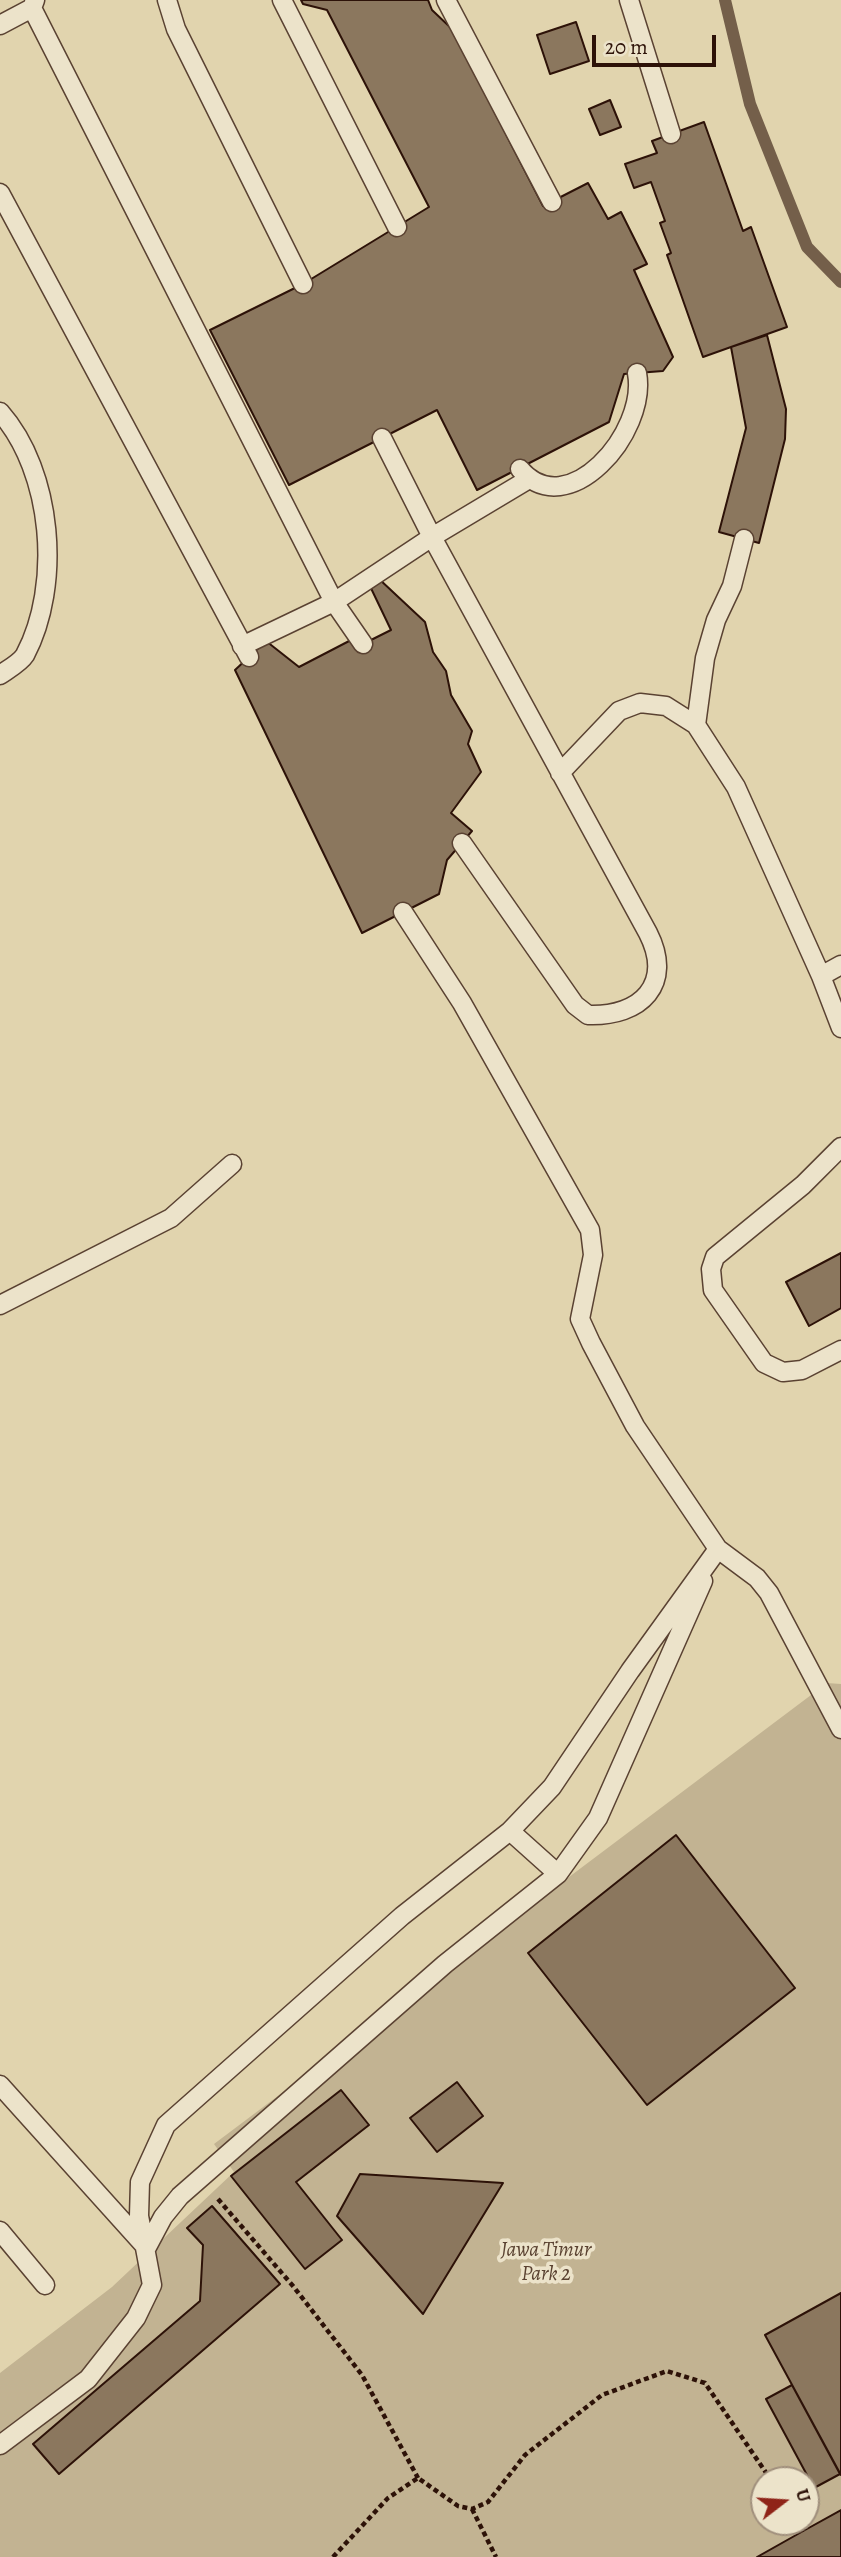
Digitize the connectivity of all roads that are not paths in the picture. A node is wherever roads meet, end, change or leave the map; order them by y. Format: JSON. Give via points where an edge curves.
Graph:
{"nodes":[{"id":1,"x":167,"y":0,"type":"edge"},
{"id":2,"x":282,"y":0,"type":"edge"},
{"id":3,"x":446,"y":0,"type":"edge"},
{"id":4,"x":629,"y":0,"type":"edge"},
{"id":5,"x":34,"y":4,"type":"edge"},
{"id":6,"x":0,"y":25,"type":"edge"},
{"id":7,"x":671,"y":134,"type":"dead end"},
{"id":8,"x":0,"y":193,"type":"edge"},
{"id":9,"x":552,"y":202,"type":"dead end"},
{"id":10,"x":397,"y":228,"type":"dead end"},
{"id":11,"x":303,"y":284,"type":"dead end"},
{"id":12,"x":637,"y":373,"type":"dead end"},
{"id":13,"x":0,"y":412,"type":"edge"},
{"id":14,"x":382,"y":438,"type":"dead end"},
{"id":15,"x":432,"y":537,"type":"junction"},
{"id":16,"x":744,"y":539,"type":"dead end"},
{"id":17,"x":334,"y":602,"type":"junction"},
{"id":18,"x":363,"y":644,"type":"dead end"},
{"id":19,"x":0,"y":676,"type":"edge"},
{"id":20,"x":696,"y":725,"type":"junction"},
{"id":21,"x":561,"y":773,"type":"junction"},
{"id":22,"x":462,"y":843,"type":"dead end"},
{"id":23,"x":403,"y":912,"type":"dead end"},
{"id":24,"x":841,"y":965,"type":"edge"},
{"id":25,"x":821,"y":976,"type":"junction"},
{"id":26,"x":841,"y":1028,"type":"edge"},
{"id":27,"x":841,"y":1147,"type":"edge"},
{"id":28,"x":232,"y":1164,"type":"dead end"},
{"id":29,"x":0,"y":1305,"type":"edge"},
{"id":30,"x":841,"y":1350,"type":"edge"},
{"id":31,"x":718,"y":1549,"type":"junction"},
{"id":32,"x":841,"y":1729,"type":"edge"},
{"id":33,"x":510,"y":1830,"type":"junction"},
{"id":34,"x":558,"y":1874,"type":"junction"},
{"id":35,"x":0,"y":2085,"type":"edge"},
{"id":36,"x":0,"y":2231,"type":"edge"},
{"id":37,"x":147,"y":2247,"type":"junction"},
{"id":38,"x":45,"y":2285,"type":"dead end"},
{"id":39,"x":0,"y":2445,"type":"edge"}],
"edges":[{"from":1,"to":11,"type":"lane","via":[[176,29]]},
{"from":2,"to":10,"type":"lane"},
{"from":3,"to":9,"type":"lane"},
{"from":4,"to":7,"type":"lane"},
{"from":5,"to":6,"type":"lane"},
{"from":5,"to":17,"type":"lane"},
{"from":8,"to":17,"type":"lane","via":[[246,651]]},
{"from":12,"to":15,"type":"lane","via":[[638,407],[615,452],[592,472],[568,483],[548,485],[524,474]]},
{"from":13,"to":19,"type":"lane","via":[[30,459],[46,509],[45,593],[24,658]]},
{"from":14,"to":15,"type":"lane"},
{"from":15,"to":17,"type":"lane"},
{"from":15,"to":21,"type":"lane"},
{"from":16,"to":20,"type":"lane","via":[[705,658]]},
{"from":17,"to":18,"type":"lane"},
{"from":20,"to":21,"type":"lane","via":[[666,706],[640,703],[619,711]]},
{"from":20,"to":25,"type":"lane","via":[[736,787]]},
{"from":21,"to":22,"type":"lane","via":[[658,952],[659,974],[642,1000],[624,1012],[605,1015],[588,1014],[575,1005]]},
{"from":23,"to":31,"type":"lane","via":[[462,1003],[590,1230],[593,1255],[580,1319],[635,1426]]},
{"from":24,"to":25,"type":"lane"},
{"from":25,"to":26,"type":"lane"},
{"from":27,"to":30,"type":"lane","via":[[803,1185],[715,1257],[711,1269],[713,1290],[764,1363],[783,1372],[802,1370]]},
{"from":28,"to":29,"type":"lane","via":[[172,1218]]},
{"from":31,"to":32,"type":"lane","via":[[757,1578],[769,1593]]},
{"from":31,"to":33,"type":"lane","via":[[552,1787]]},
{"from":31,"to":34,"type":"lane","via":[[598,1818]]},
{"from":33,"to":34,"type":"lane"},
{"from":33,"to":37,"type":"lane","via":[[402,1916],[166,2125],[140,2182],[139,2216]]},
{"from":34,"to":37,"type":"lane","via":[[445,1964],[180,2196]]},
{"from":35,"to":37,"type":"lane"},
{"from":36,"to":38,"type":"lane"},
{"from":37,"to":39,"type":"lane","via":[[152,2285],[136,2318],[88,2379]]}]}
